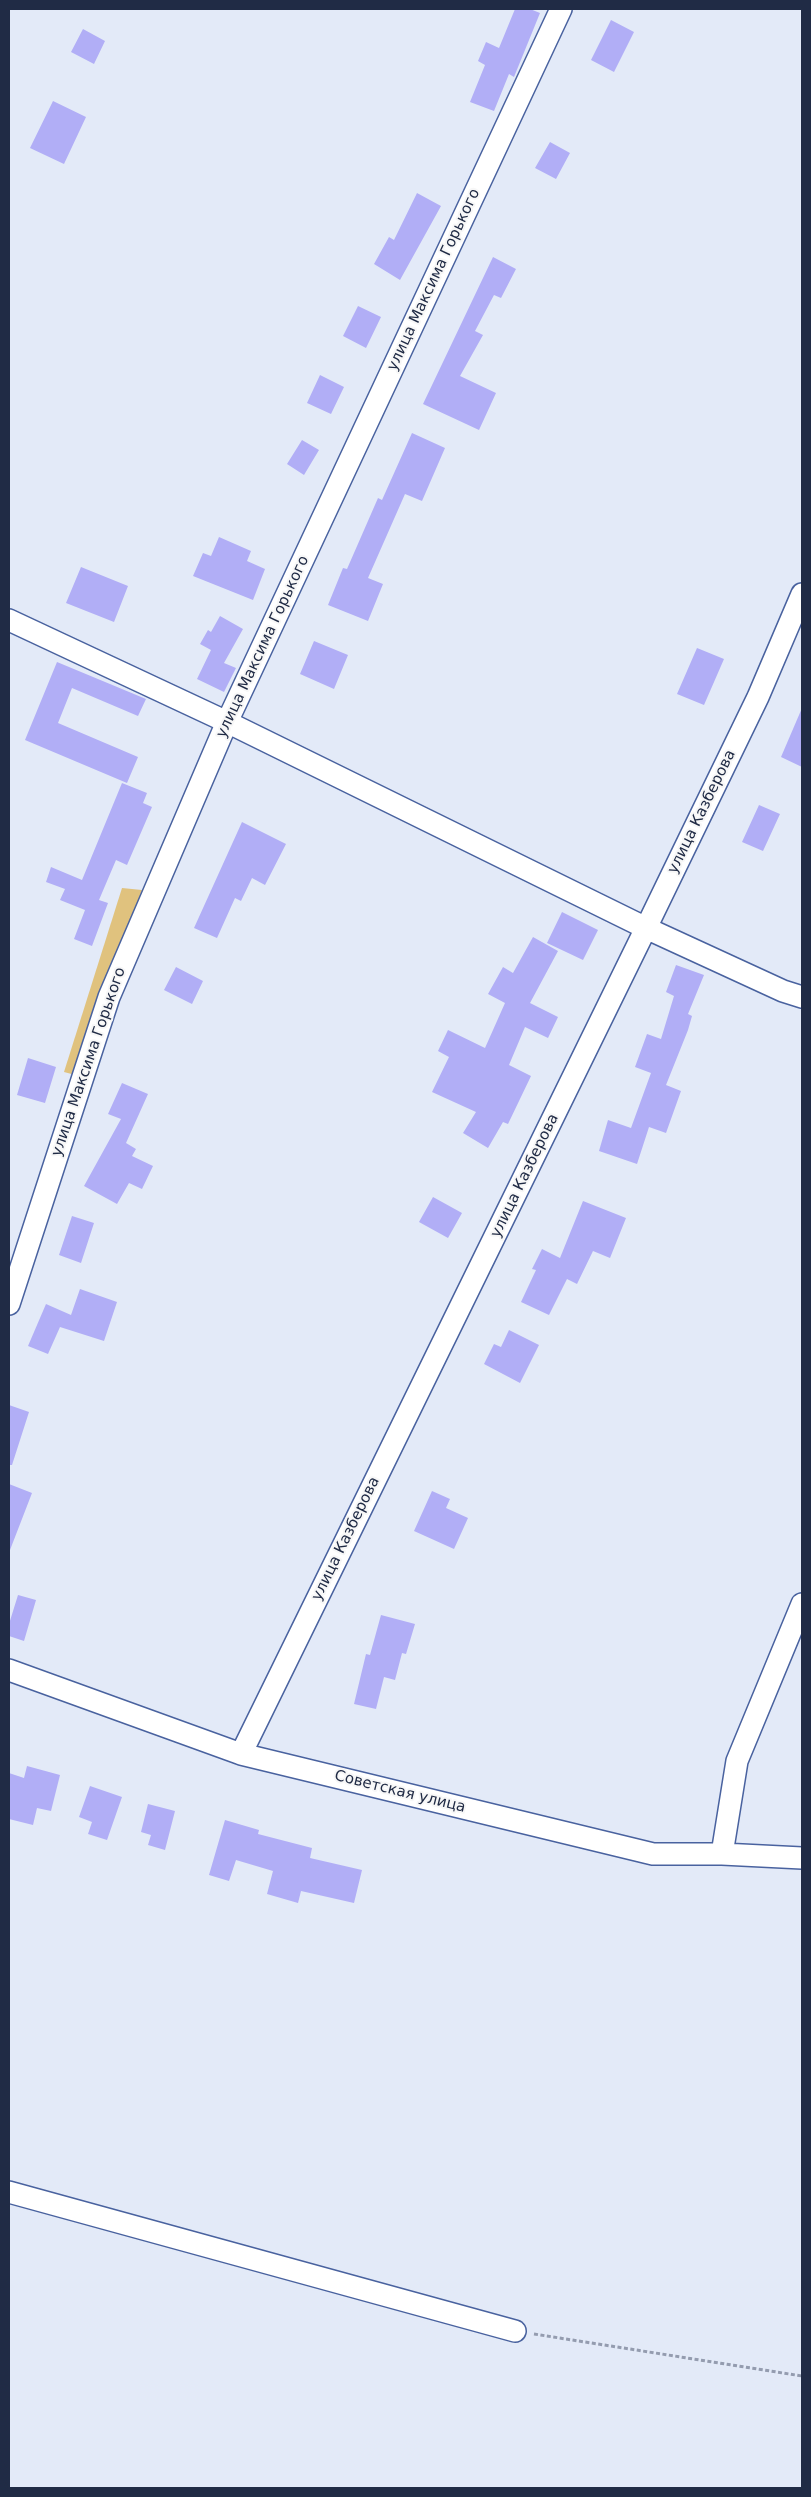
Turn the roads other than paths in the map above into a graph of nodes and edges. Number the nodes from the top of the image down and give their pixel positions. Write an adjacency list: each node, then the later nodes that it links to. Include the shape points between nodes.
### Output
1 (561, 9): 4 (street, улица Максима Горького)
2 (802, 594): 5 (street, улица Казберова, via 758,697)
3 (9, 620): 4 (street)
4 (227, 722): 5 (street); 7 (street, улица Максима Горького, via 109,997)
5 (646, 928): 6 (street); 10 (street, улица Казберова)
6 (802, 997)
7 (9, 1304)
8 (802, 1604): 11 (street, via 737,1761)
9 (9, 1670): 10 (street, Советская улица)
10 (241, 1754): 11 (street, Советская улица, via 653,1854)
11 (722, 1854): 12 (street, Советская улица)
12 (802, 1858)
13 (9, 2192): 14 (street)
14 (515, 2332)

